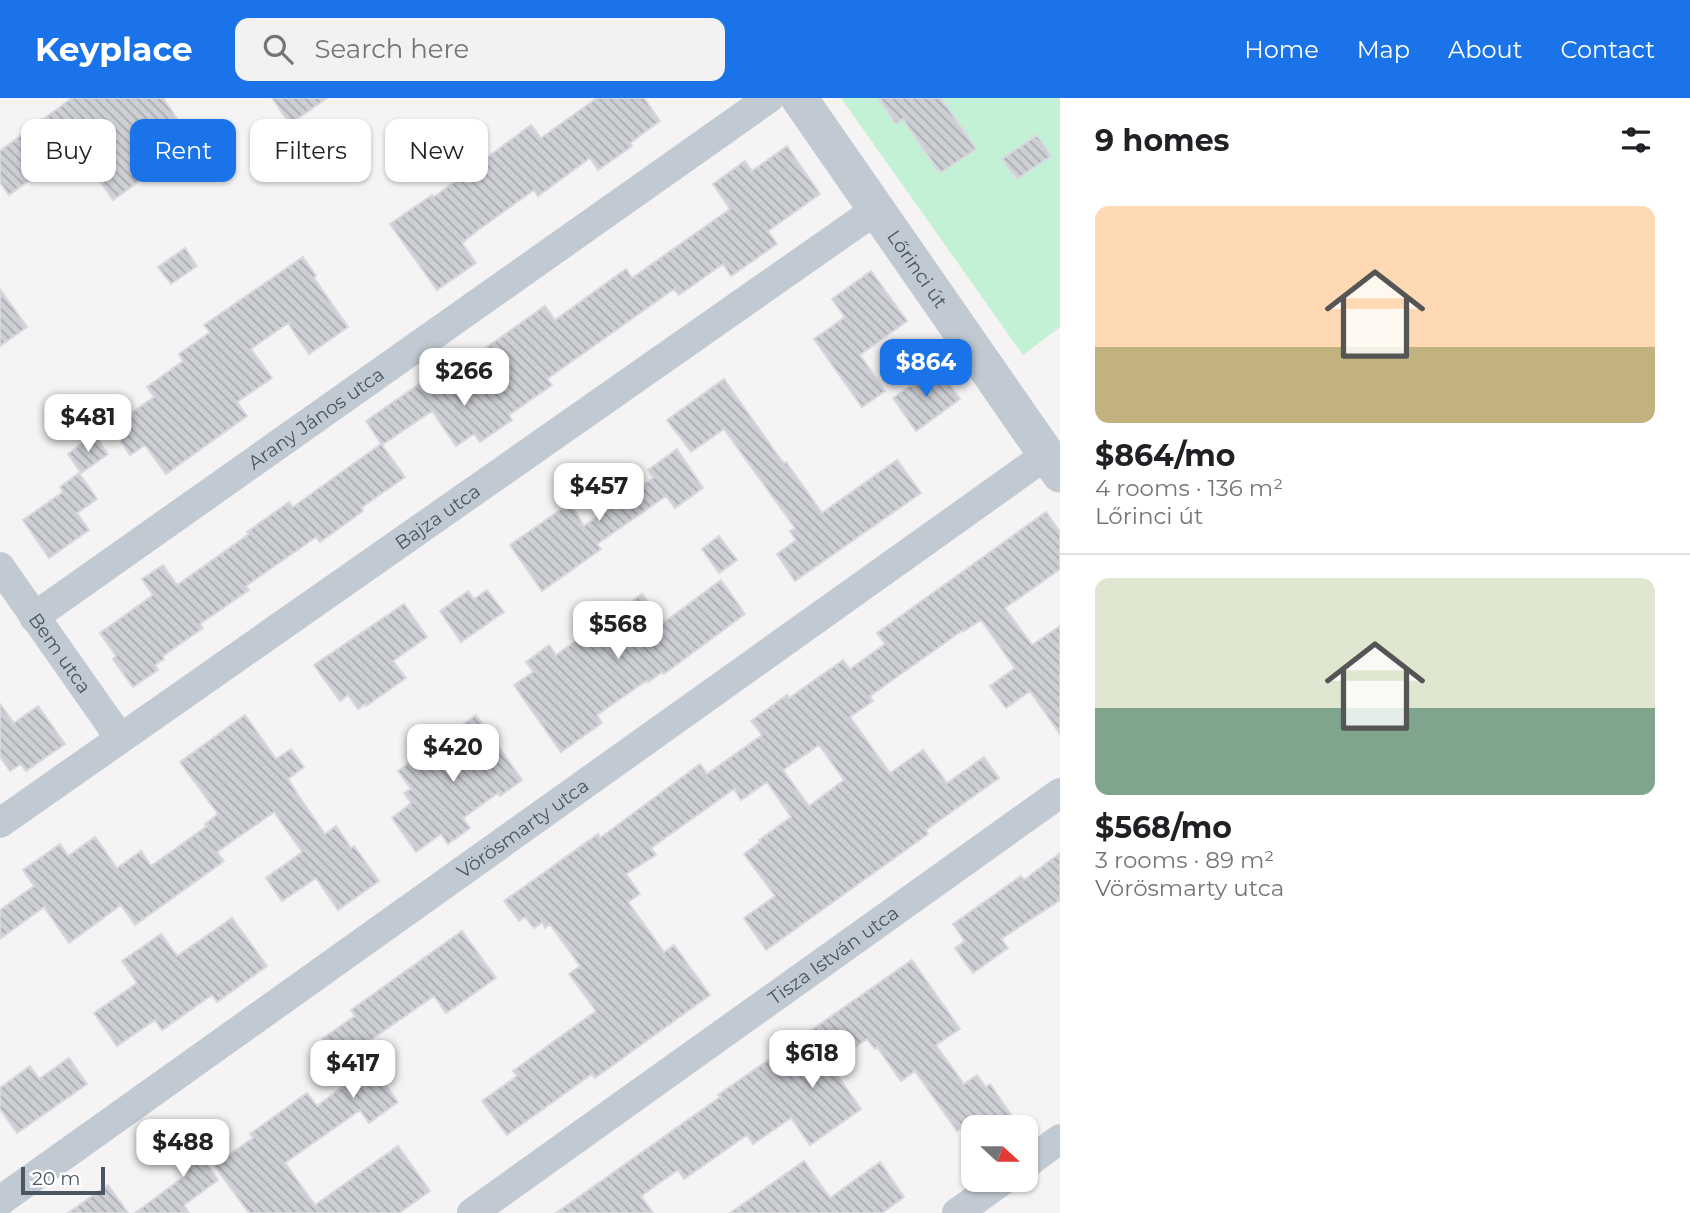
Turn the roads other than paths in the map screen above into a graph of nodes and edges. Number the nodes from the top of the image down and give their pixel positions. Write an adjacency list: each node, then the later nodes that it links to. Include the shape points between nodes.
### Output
1 (769, 98): 6 (street, Arany János utca)
2 (799, 98): 3 (street, Lőrinci út)
3 (876, 211): 4 (street, Lőrinci út); 7 (street, Bajza utca)
4 (1053, 464): 13 (street, Vörösmarty utca)
5 (0, 567): 6 (street, Bem utca)
6 (34, 617): 7 (street, Bem utca)
7 (120, 738): 9 (street, Bajza utca)
8 (1060, 793): 14 (street, Tisza István utca)
9 (0, 824)
10 (1060, 1139): 11 (street)
11 (1038, 1155)
12 (986, 1192): 15 (street)
13 (0, 1200)
14 (472, 1213)
15 (957, 1213)

